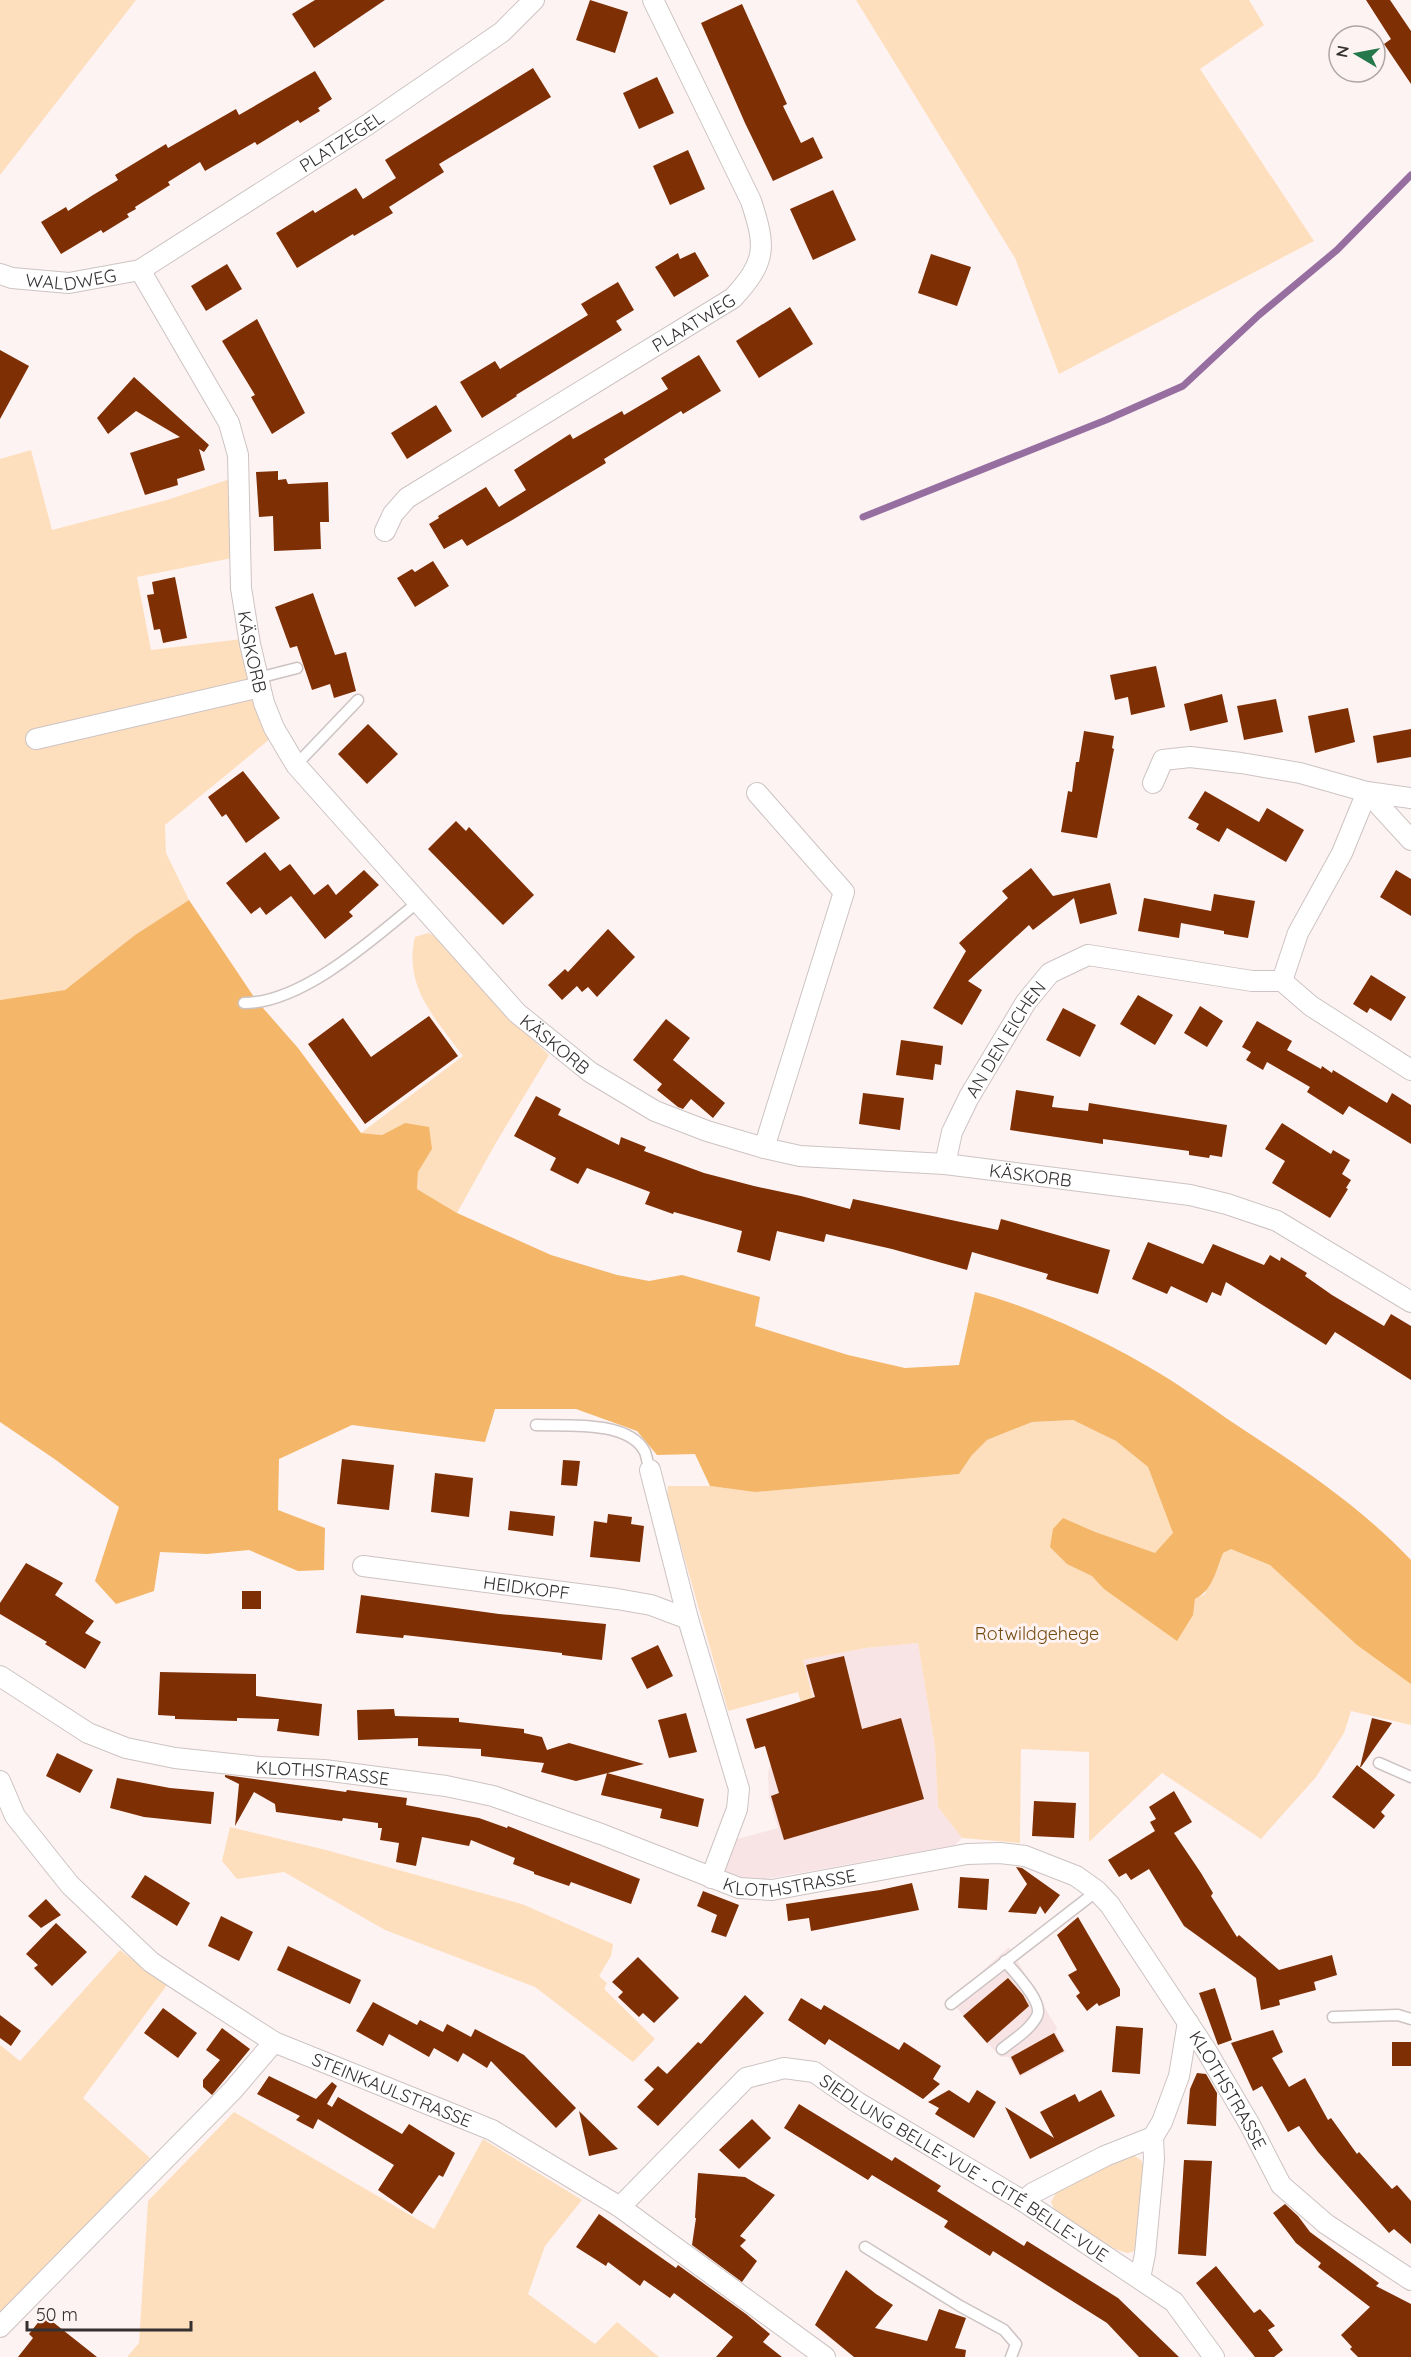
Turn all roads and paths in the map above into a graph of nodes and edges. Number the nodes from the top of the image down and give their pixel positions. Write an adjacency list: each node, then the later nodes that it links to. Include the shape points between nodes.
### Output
1 (534, 0): 3 (street, PLATZEGEL, via 502,32 367,125)
2 (653, 0): 5 (street, PLAATWEG, via 751,201 762,235 760,258 751,279 733,298 407,498)
3 (140, 270): 4 (street, WALDWEG, via 69,283); 7 (street, KÄSKORB, via 229,423 238,455 241,588)
4 (0, 274)
5 (385, 531)
6 (297, 668): 7 (lane)
7 (259, 682): 9 (street); 10 (street, KÄSKORB, via 274,728)
8 (358, 700): 10 (lane)
9 (36, 739)
10 (296, 765): 16 (street, KÄSKORB)
11 (1153, 783): 12 (street, via 1163,760 1190,757 1300,773)
12 (1367, 792): 14 (street); 15 (street); 17 (street, via 1342,853 1298,933)
13 (757, 793): 20 (street, via 844,892)
14 (1411, 798)
15 (1411, 840)
16 (418, 902): 18 (lane, via 370,942 294,991 275,999); 20 (street, KÄSKORB, via 517,1013 590,1072 655,1110)
17 (1282, 981): 19 (street, via 1311,1006); 21 (street, AN DEN EICHEN, via 1252,981 1088,955 1050,973 1026,1002 969,1097 952,1132)
18 (244, 1003)
19 (1411, 1070)
20 (764, 1148): 21 (street, KÄSKORB, via 800,1156)
21 (945, 1164): 22 (street, KÄSKORB, via 1227,1204 1277,1221)
22 (1411, 1302)
23 (536, 1425): 24 (lane, via 608,1428 632,1438 644,1451)
24 (650, 1470): 26 (street)
25 (363, 1566): 26 (street, HEIDKOPF, via 617,1599 651,1605)
26 (688, 1619): 31 (street, via 739,1789 737,1809)
27 (0, 1676): 31 (street, KLOTHSTRASSE, via 88,1733 126,1748 175,1758 324,1770 493,1796)
28 (1379, 1763): 29 (lane)
29 (1411, 1777)
30 (0, 1780): 38 (street, STEINKAULSTRASSE, via 15,1816 70,1886 151,1962)
31 (711, 1878): 32 (street, KLOTHSTRASSE, via 739,1888 772,1890 967,1854 1000,1853 1025,1856 1076,1876)
32 (1097, 1891): 33 (lane); 37 (street, KLOTHSTRASSE)
33 (1005, 1961): 34 (lane); 39 (lane, via 1038,2005 1038,2014 1031,2025)
34 (951, 2004)
35 (1333, 2017): 36 (lane, via 1398,2015)
36 (1411, 2019)
37 (1188, 2022): 40 (street, via 1179,2076); 45 (street, KLOTHSTRASSE, via 1281,2185 1326,2224)
38 (274, 2042): 42 (street, STEINKAULSTRASSE, via 492,2130); 46 (street, via 233,2090)
39 (1002, 2049)
40 (1153, 2137): 41 (street, via 1105,2156); 44 (street, via 1154,2159)
41 (1023, 2201): 42 (street, SIEDLUNG BELLE-VUE - CITÉ BELLE-VUE, via 856,2102 814,2072 784,2068 746,2078); 44 (street, SIEDLUNG BELLE-VUE - CITÉ BELLE-VUE)
42 (620, 2207): 47 (street, STEINKAULSTRASSE)
43 (865, 2247): 48 (lane, via 1004,2330 1016,2344)
44 (1140, 2278): 49 (street, SIEDLUNG BELLE-VUE - CITÉ BELLE-VUE, via 1174,2302)
45 (1411, 2280)
46 (0, 2327)
47 (825, 2357)
48 (1011, 2357)
49 (1214, 2357)

